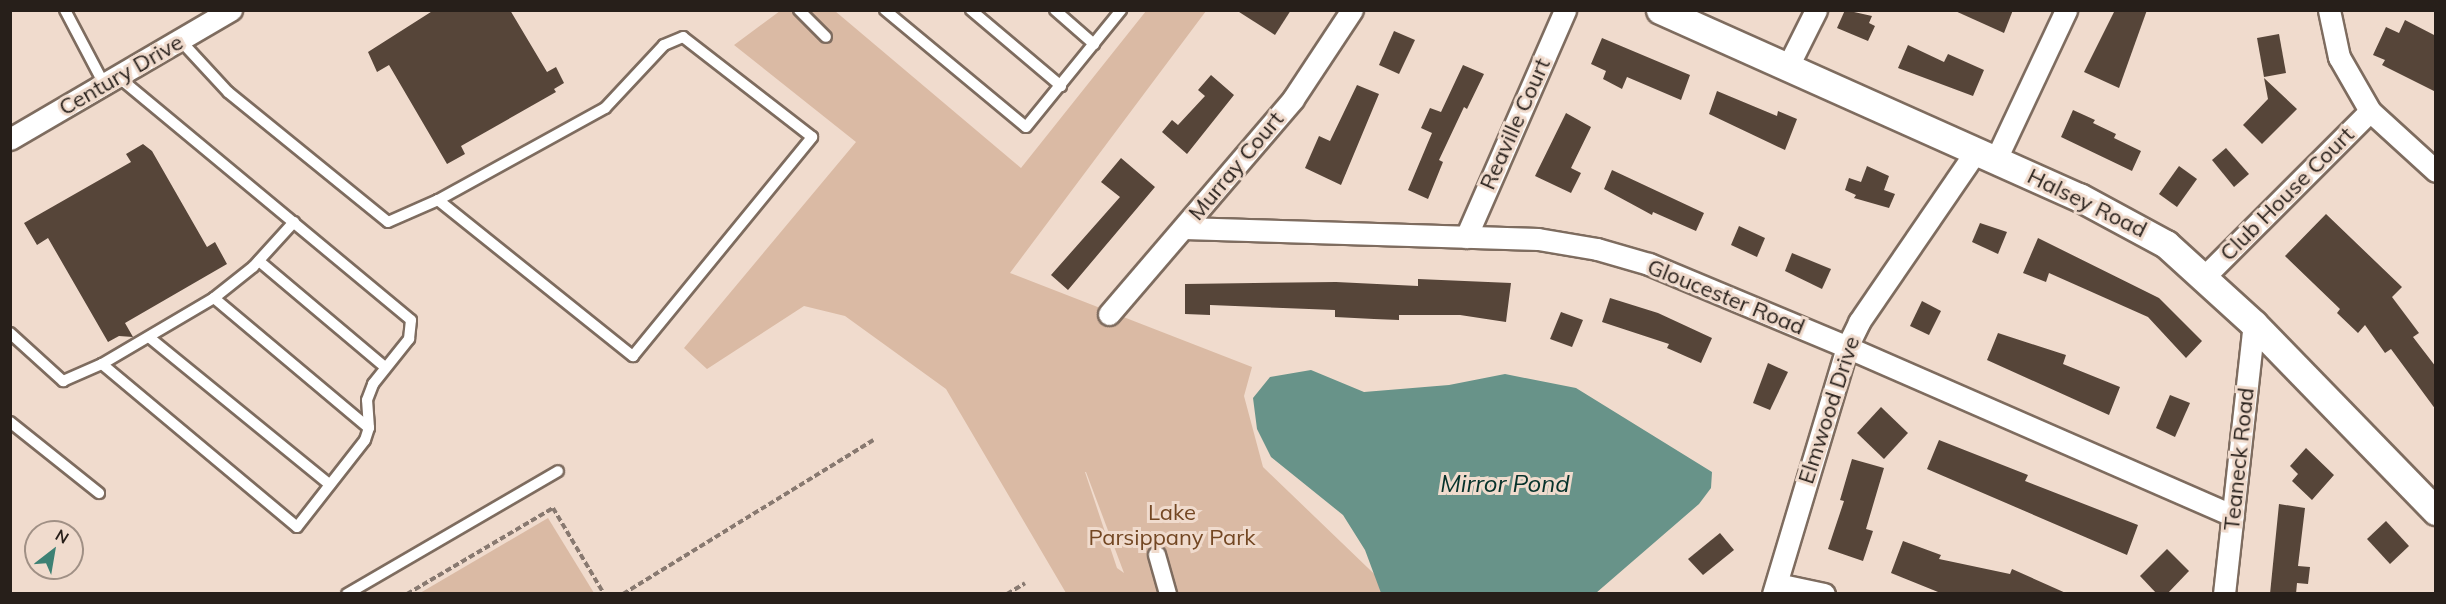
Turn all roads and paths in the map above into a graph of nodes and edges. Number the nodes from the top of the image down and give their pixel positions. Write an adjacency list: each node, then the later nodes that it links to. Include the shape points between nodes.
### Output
1 (65, 10): 18 (lane)
2 (231, 10): 15 (street, Century Drive)
3 (800, 10): 14 (lane)
4 (885, 10): 19 (lane, via 1026,127)
5 (971, 10): 19 (lane)
6 (1055, 10): 16 (lane)
7 (1121, 10): 16 (lane)
8 (1352, 10): 26 (street, Murray Court, via 1293,99)
9 (1565, 10): 27 (street, Reaville Court)
10 (1659, 10): 17 (street, Halsey Road)
11 (1816, 10): 17 (street)
12 (2066, 10): 22 (street, Elmwood Drive)
13 (2329, 10): 20 (street, via 2339,57)
14 (826, 37)
15 (180, 40): 18 (street, Century Drive); 24 (lane, via 228,92 388,222)
16 (1094, 44): 19 (lane)
17 (1787, 68): 22 (street, Halsey Road)
18 (111, 80): 21 (street, Century Drive); 25 (lane)
19 (1061, 86)
20 (2370, 111): 23 (street); 29 (street, Club House Court)
21 (10, 139)
22 (1986, 155): 29 (street, Halsey Road, via 2144,230); 35 (street, Elmwood Drive, via 1859,322)
23 (2436, 171)
24 (438, 200): 24 (lane, via 633,356 812,137 683,37 664,45 605,108)
25 (294, 222): 28 (lane); 37 (lane, via 411,320 409,339)
26 (1184, 228): 27 (street, Gloucester Road); 31 (street, Murray Court)
27 (1466, 237): 35 (street, Gloucester Road, via 1538,239 1608,252 1649,264)
28 (259, 261): 30 (lane); 37 (lane)
29 (2205, 276): 32 (street, Halsey Road)
30 (214, 298): 34 (lane); 39 (lane)
31 (1109, 314)
32 (2254, 324): 44 (street, Halsey Road); 45 (street, Teaneck Road)
33 (10, 333): 36 (lane, via 63,381)
34 (150, 338): 36 (lane); 42 (lane)
35 (1847, 347): 45 (street, Gloucester Road); 48 (street, Elmwood Drive)
36 (102, 364): 42 (lane, via 297,527)
37 (385, 367): 39 (lane, via 367,400)
38 (10, 422): 43 (lane)
39 (369, 428): 42 (lane, via 365,440)
40 (873, 440): 52 (path)
41 (558, 471): 49 (lane)
42 (330, 485)
43 (99, 493)
44 (2436, 511)
45 (2233, 516): 56 (street, Teaneck Road)
46 (1157, 555): 54 (street)
47 (1025, 583): 53 (path)
48 (1775, 589): 55 (street)
49 (347, 594)
50 (406, 594): 51 (path, via 553,508)
51 (604, 594)
52 (623, 594)
53 (1007, 594)
54 (1168, 594)
55 (1824, 594)
56 (2224, 594)

